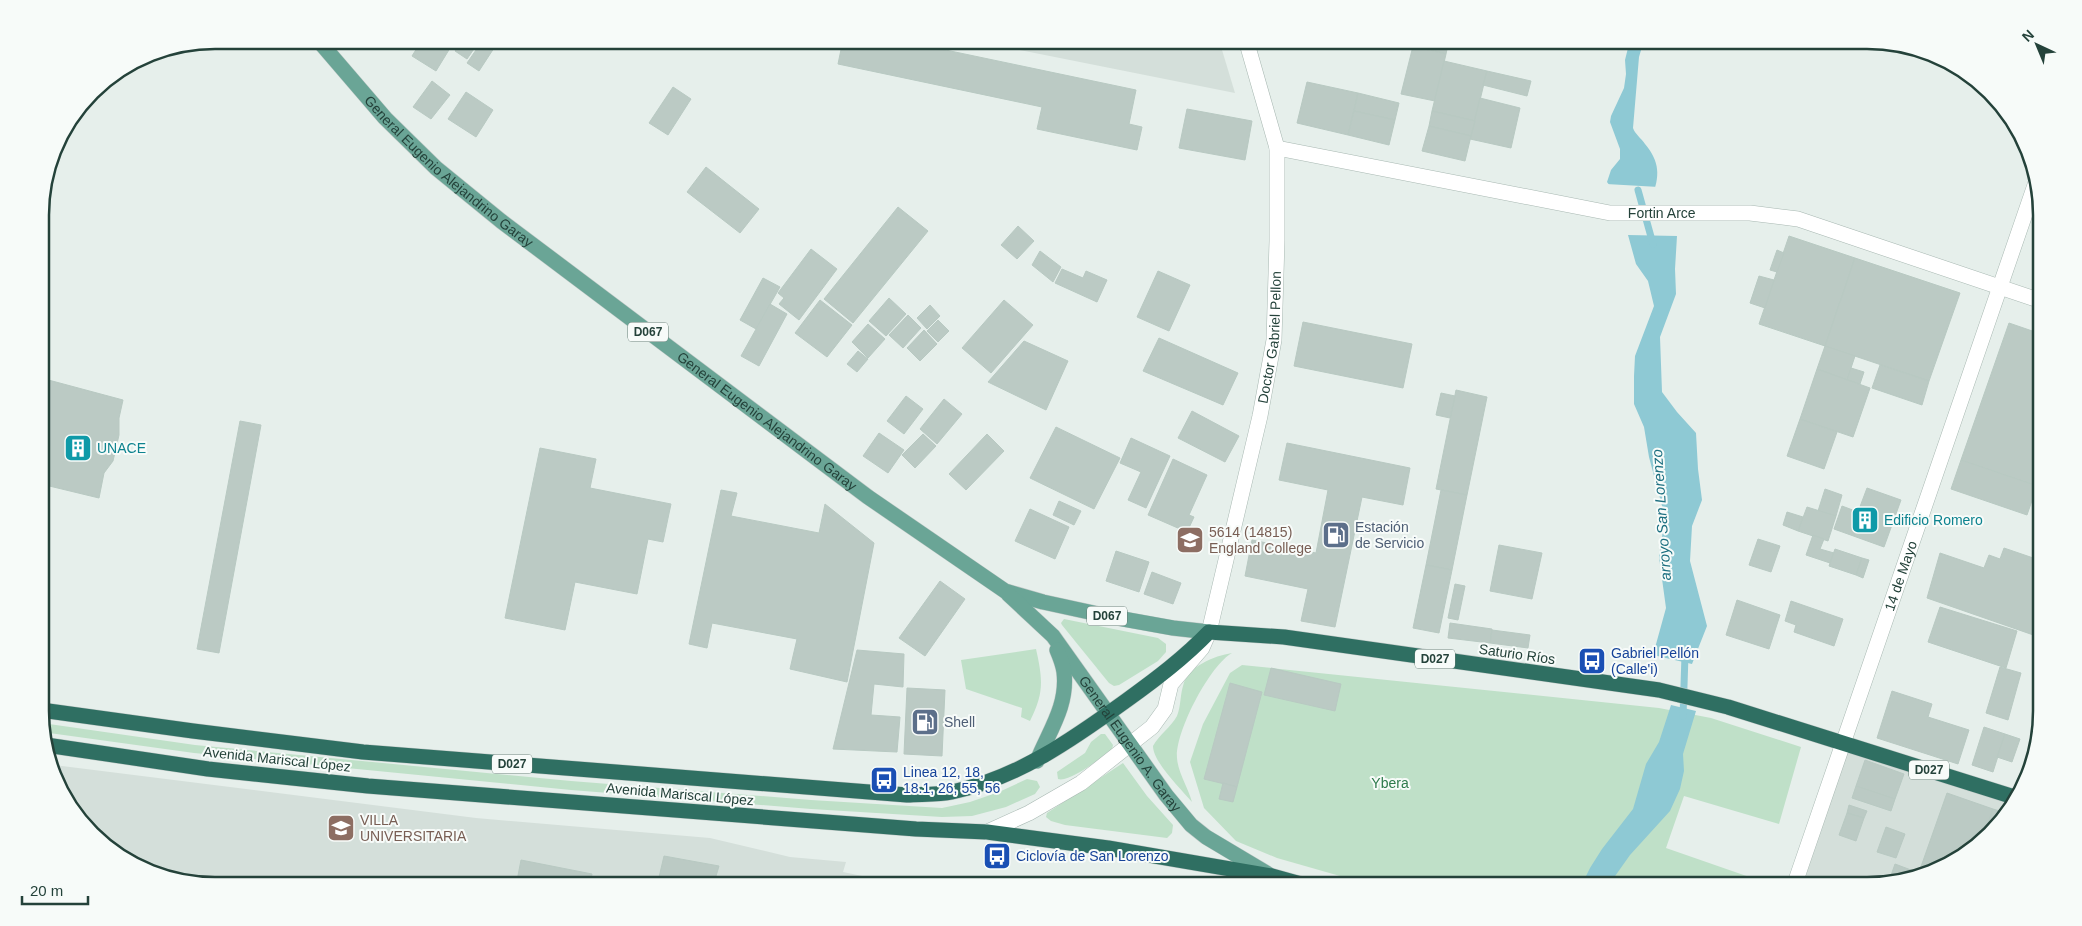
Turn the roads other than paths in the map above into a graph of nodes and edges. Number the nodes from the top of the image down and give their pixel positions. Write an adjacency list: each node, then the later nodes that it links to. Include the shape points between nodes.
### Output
1 (326, 49): 7 (main road, General Eugenio Alejandrino Garay / D067, via 385,118 436,168 501,221 868,497)
2 (1249, 49): 3 (street, Doctor Gabriel Pellon)
3 (1277, 148): 5 (street, Fortin Arce, via 1610,213 1750,213 1798,219); 8 (street, Doctor Gabriel Pellon, via 1274,340 1264,397)
4 (2032, 194): 5 (street, 14 de Mayo)
5 (2000, 287): 6 (street, Fortin Arce); 12 (street, 14 de Mayo)
6 (2033, 298)
7 (1006, 591): 8 (main road, General Eugenio Alejandrino Garay / D067, via 1112,617); 9 (main road, General Eugenio A. Garay / D067)
8 (1209, 632): 11 (highway, D027, via 1173,666); 12 (highway, Saturio Ríos / D027, via 1284,637 1659,690 1694,697); 13 (street, Doctor Gabriel Pellon, via 1202,648 1171,684 1161,715 1152,727)
9 (1053, 636): 11 (main road, General Eugenio A. Garay / D067); 15 (main road, via 1064,672 1063,701)
10 (49, 711): 15 (highway, Avenida Mariscal López / D027, via 363,752 907,795 951,792)
11 (1108, 713): 13 (main road, General Eugenio A. Garay / D067); 15 (highway, Avenida Mariscal López / D027)
12 (1844, 742): 16 (highway, Saturio Ríos / D027); 20 (street, 14 de Mayo)
13 (1130, 744): 17 (street, Doctor Gabriel Pellon, via 1081,783 1029,813); 18 (main road, General Eugenio A. Garay / D067, via 1191,825 1206,838)
14 (52, 746): 17 (highway, Avenida Mariscal López, via 208,769 368,786 896,828)
15 (1037, 761)
16 (2010, 796)
17 (987, 832): 18 (highway, Avenida Mariscal López, via 1108,848)
18 (1272, 876): 19 (highway, Avenida Mariscal López)
19 (1276, 877)
20 (1797, 877)

